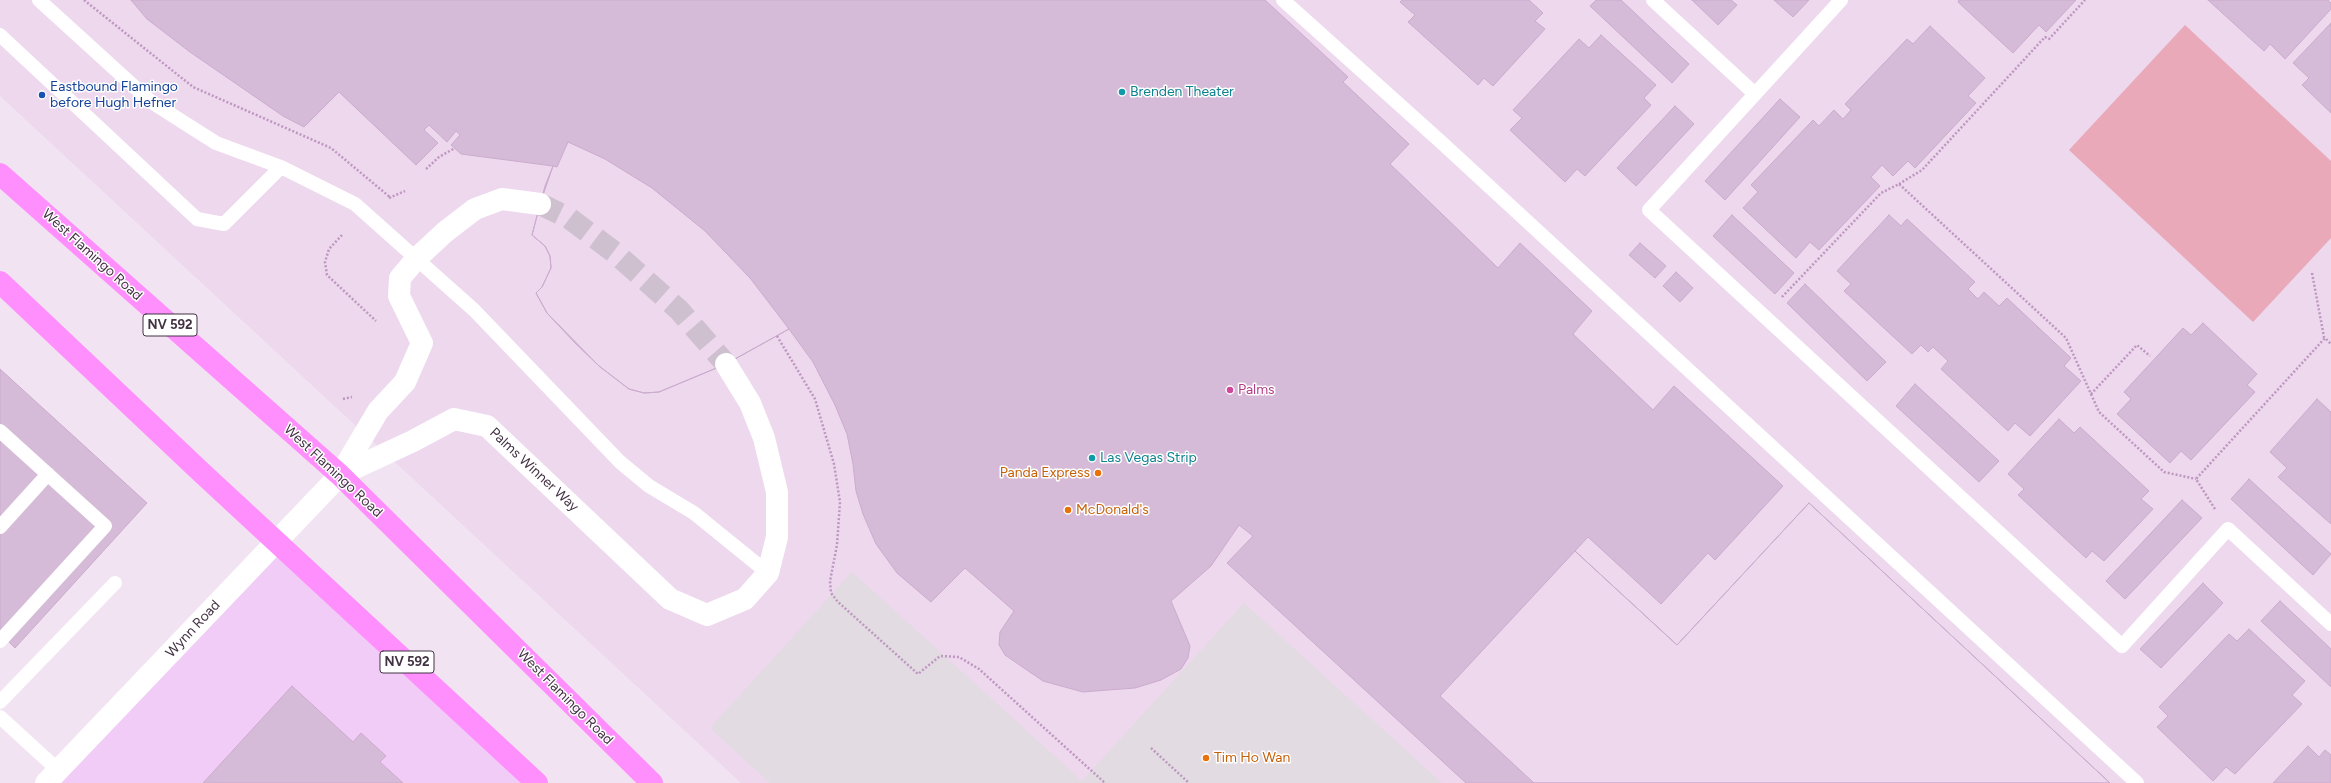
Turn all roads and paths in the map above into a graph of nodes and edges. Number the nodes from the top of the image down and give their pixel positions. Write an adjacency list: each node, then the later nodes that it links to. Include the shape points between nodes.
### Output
1 (39, 0): 10 (lane, via 150,101 216,143)
2 (84, 0): 16 (path, via 193,87 331,148)
3 (1283, 0): 51 (lane)
4 (1653, 0): 8 (lane)
5 (1841, 0): 8 (lane)
6 (2085, 0): 13 (path, via 2049,39 2046,37 1922,170)
7 (0, 35): 10 (lane, via 197,219 224,224)
8 (1755, 94): 22 (lane, via 1650,210)
9 (455, 148): 11 (path, via 439,157)
10 (281, 167): 19 (lane, via 355,204)
11 (426, 169)
12 (0, 174): 34 (main road, West Flamingo Road / NV 592)
13 (1898, 184): 22 (path, via 1881,193); 30 (path, via 2066,338)
14 (405, 191): 16 (path)
15 (384, 198): 16 (path)
16 (391, 198)
17 (540, 204): 19 (street, via 502,199 475,209)
18 (342, 235): 23 (path, via 329,249 325,262 326,275)
19 (417, 258): 34 (street, via 400,278 399,296 422,343 404,382 378,411); 39 (lane, via 474,310 620,462 648,486 694,513)
20 (2312, 273): 25 (path)
21 (0, 282): 38 (main road, NV 592)
22 (1764, 316): 37 (lane, via 2122,646)
23 (380, 325)
24 (777, 336): 49 (path, via 815,399 834,464 840,502 830,593 918,674 940,656 959,657 979,669)
25 (2325, 338): 26 (path); 35 (path)
26 (2331, 344)
27 (2150, 356): 30 (path, via 2137,345)
28 (726, 364): 39 (street, Palms Winner Way, via 750,403 764,438 777,492 778,537)
29 (356, 394): 31 (path)
30 (2091, 394): 35 (path, via 2099,412 2164,472)
31 (343, 399)
32 (0, 431): 33 (lane)
33 (48, 474): 36 (lane); 42 (lane, via 105,526)
34 (340, 476): 38 (street, Wynn Road); 39 (street, Palms Winner Way, via 454,419 487,426 670,599 707,615 745,599); 48 (main road, West Flamingo Road / NV 592)
35 (2196, 478): 37 (path)
36 (0, 527)
37 (2228, 529): 41 (lane)
38 (276, 541): 46 (street, Wynn Road); 47 (main road, NV 592)
39 (768, 573)
40 (114, 583): 43 (lane)
41 (2331, 624)
42 (0, 641)
43 (0, 702)
44 (0, 717): 46 (lane)
45 (1151, 748): 50 (path)
46 (52, 777)
47 (538, 783)
48 (652, 783)
49 (1105, 783)
50 (1189, 783)
51 (2137, 783)

